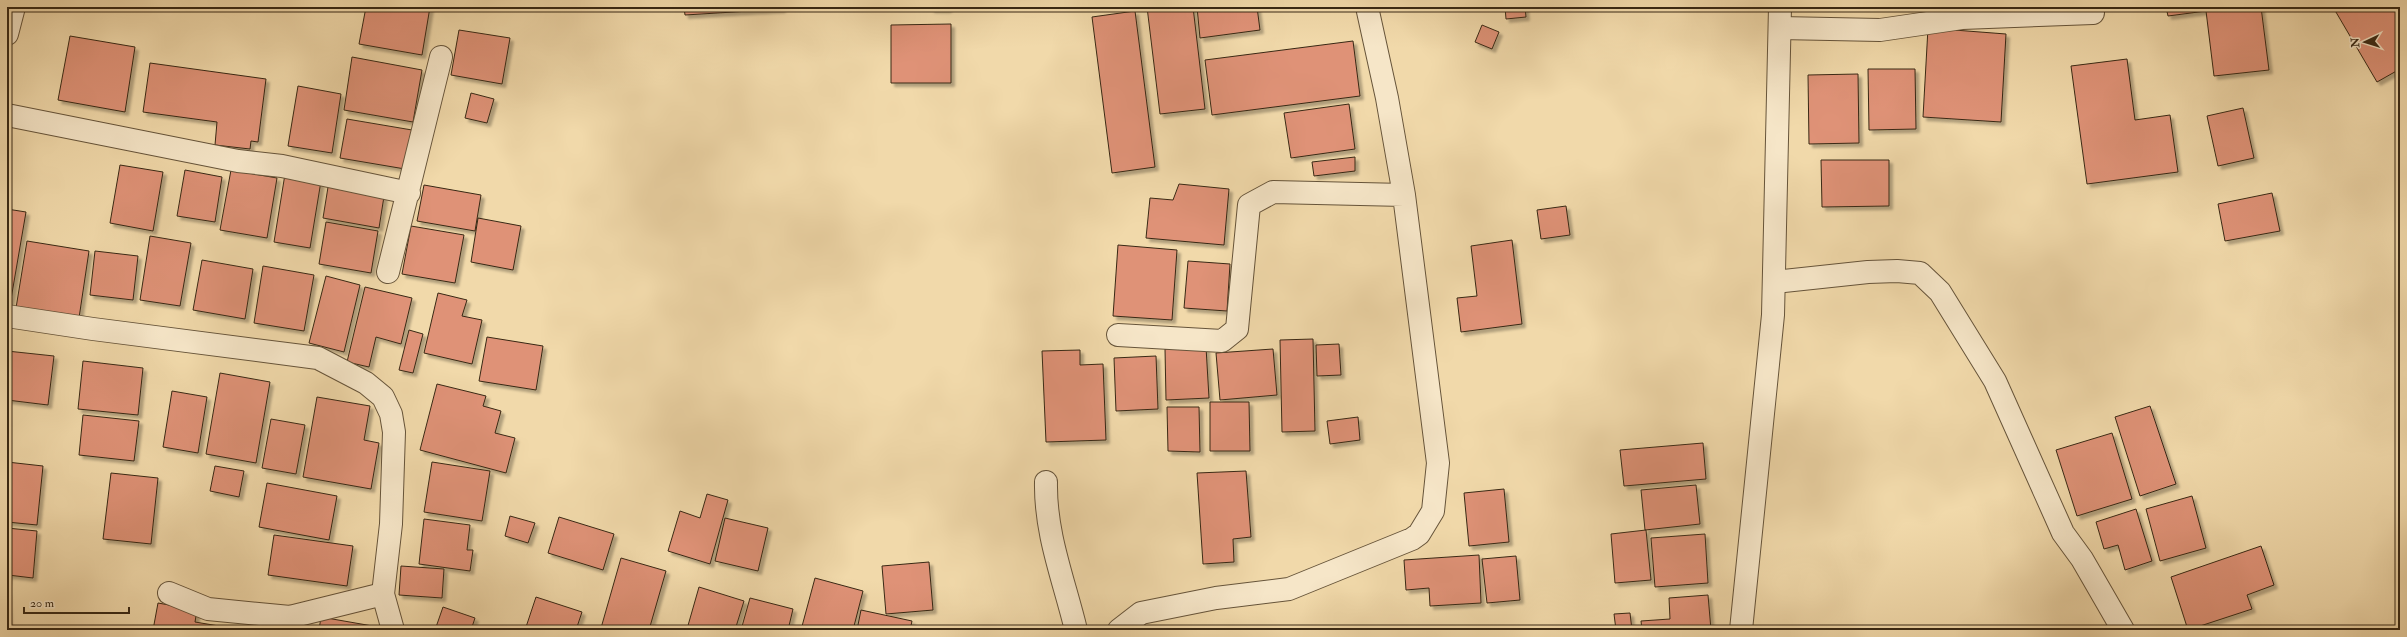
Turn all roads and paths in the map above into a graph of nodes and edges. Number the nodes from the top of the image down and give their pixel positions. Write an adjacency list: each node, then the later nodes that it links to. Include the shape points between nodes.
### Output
1 (14, 7): 5 (street)
2 (1367, 7): 9 (street, via 1387,98)
3 (2093, 13): 4 (street, via 1962,18 1880,30)
4 (1780, 17): 11 (street)
5 (7, 34)
6 (441, 57): 8 (street)
7 (7, 115): 8 (street, via 238,161 282,166)
8 (409, 193): 10 (street)
9 (1404, 195): 13 (street, via 1273,192 1249,205 1237,329 1222,341); 19 (street, via 1438,463 1433,511 1419,534 1289,589 1216,598 1141,613)
10 (388, 272)
11 (1774, 282): 20 (street, via 1773,315); 21 (street, via 1897,271 1920,273 1940,292 1995,381 2063,533 2082,559)
12 (7, 316): 16 (street, via 318,358 366,382 383,397 391,414 394,432 391,524)
13 (1118, 335)
14 (1046, 482): 18 (street, via 1045,504 1055,560)
15 (169, 593): 16 (street, via 208,609 290,618)
16 (383, 594): 17 (street)
17 (393, 630)
18 (1076, 630)
19 (1119, 630)
20 (1741, 630)
21 (2123, 630)

